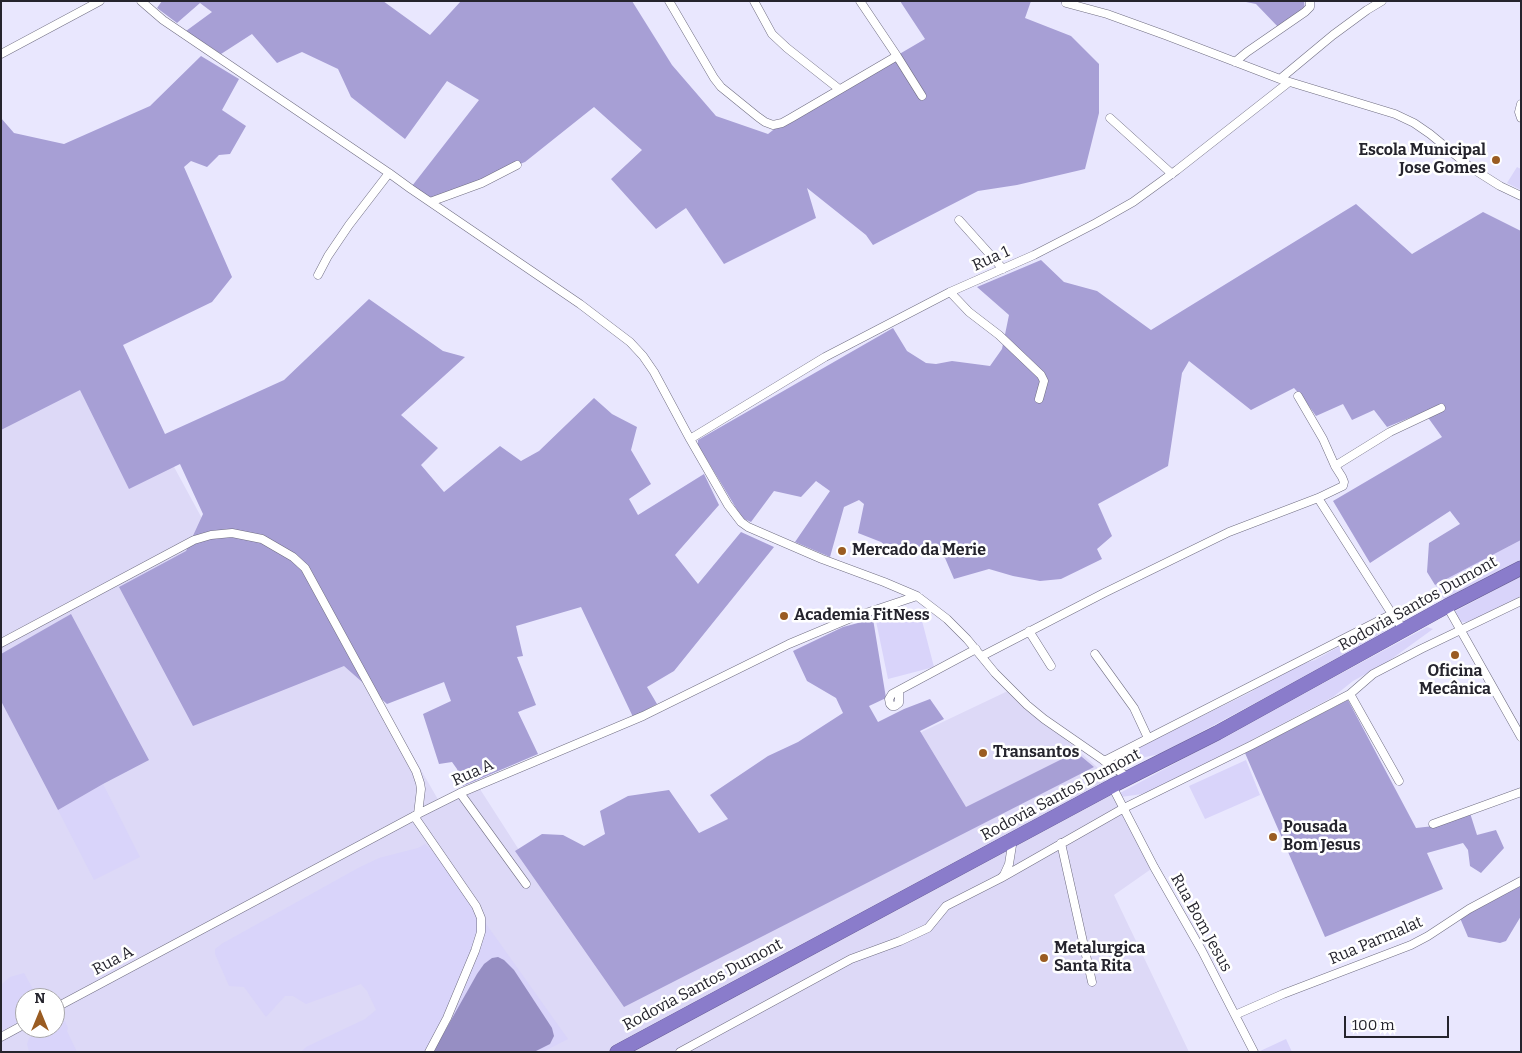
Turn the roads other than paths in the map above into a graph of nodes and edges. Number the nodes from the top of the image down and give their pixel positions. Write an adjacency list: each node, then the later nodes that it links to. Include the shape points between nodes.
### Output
1 (100, 1): 9 (street)
2 (141, 1): 20 (street, via 162,20)
3 (669, 1): 14 (street, via 714,78 765,122 773,125 782,123)
4 (754, 1): 14 (street, via 772,34)
5 (860, 1): 10 (street)
6 (1310, 1): 11 (street, via 1305,12)
7 (1382, 1): 12 (street, via 1333,35)
8 (1066, 3): 11 (street, via 1107,14)
9 (1, 54)
10 (897, 56): 14 (street); 15 (street)
11 (1234, 62): 12 (street)
12 (1280, 79): 13 (street)
13 (1288, 82): 21 (street, Rua 1); 22 (street, via 1395,114 1414,123 1470,167)
14 (839, 89)
15 (922, 96)
16 (1521, 104): 18 (street)
17 (1110, 118): 21 (street)
18 (1521, 118)
19 (517, 165): 23 (street, via 482,183)
20 (389, 173): 23 (street); 26 (street, via 349,224)
21 (1172, 174): 25 (street, Rua 1, via 1096,223)
22 (1521, 196)
23 (430, 202): 31 (street, via 630,342 654,372)
24 (959, 220): 25 (street)
25 (1003, 269): 27 (street, Rua 1)
26 (318, 275)
27 (950, 292): 29 (street, via 1041,375 1044,381); 31 (street, Rua 1, via 825,357)
28 (1298, 396): 32 (street)
29 (1039, 399)
30 (1441, 408): 32 (street, via 1390,432)
31 (690, 439): 35 (street, via 732,511 748,528)
32 (1335, 466): 33 (street, via 1343,486)
33 (1318, 498): 38 (street); 41 (street, via 1229,532)
34 (1521, 568): 37 (highway, Rodovia Santos Dumont)
35 (917, 596): 43 (street, via 947,619); 56 (street, Rua A, via 851,618 789,644 642,716)
36 (1521, 601): 40 (street)
37 (1447, 606): 39 (highway, Rodovia Santos Dumont); 40 (street)
38 (1392, 614): 39 (street); 50 (street)
39 (1404, 630): 52 (highway, Rodovia Santos Dumont)
40 (1459, 630): 48 (street, via 1373,674); 49 (street)
41 (1029, 632): 45 (street); 46 (street)
42 (1, 643): 58 (street, via 194,540 232,533 262,539 305,568 416,771 421,789)
43 (976, 649): 45 (street); 47 (street)
44 (1094, 654): 50 (street, via 1134,708)
45 (982, 656): 51 (street, via 1027,705)
46 (1051, 666)
47 (899, 691)
48 (1350, 694): 53 (street); 57 (street)
49 (1521, 736)
50 (1148, 738): 51 (street)
51 (1104, 761): 52 (street)
52 (1129, 778): 54 (highway, Rodovia Santos Dumont)
53 (1399, 782)
54 (1112, 786): 57 (street, Rua Bom Jesus); 60 (highway, Rodovia Santos Dumont)
55 (1521, 792): 59 (street)
56 (460, 793): 58 (street, Rua A); 64 (street)
57 (1124, 808): 61 (street); 67 (street, Rua Bom Jesus)
58 (416, 815): 66 (street, Rua A); 70 (street, via 476,906 482,924 475,951)
59 (1433, 824)
60 (1013, 839): 62 (street, via 1009,864); 71 (highway, Rodovia Santos Dumont)
61 (1061, 843): 62 (street); 65 (street)
62 (1001, 878): 72 (street, via 946,906 921,932 851,959)
63 (1521, 881): 67 (street, Rua Parmalat, via 1411,945)
64 (526, 884)
65 (1092, 982)
66 (65, 1003)
67 (1235, 1015): 73 (street, Rua Bom Jesus)
68 (15, 1029): 69 (street)
69 (1, 1037)
70 (429, 1052)
71 (617, 1052)
72 (680, 1052)
73 (1254, 1052)

